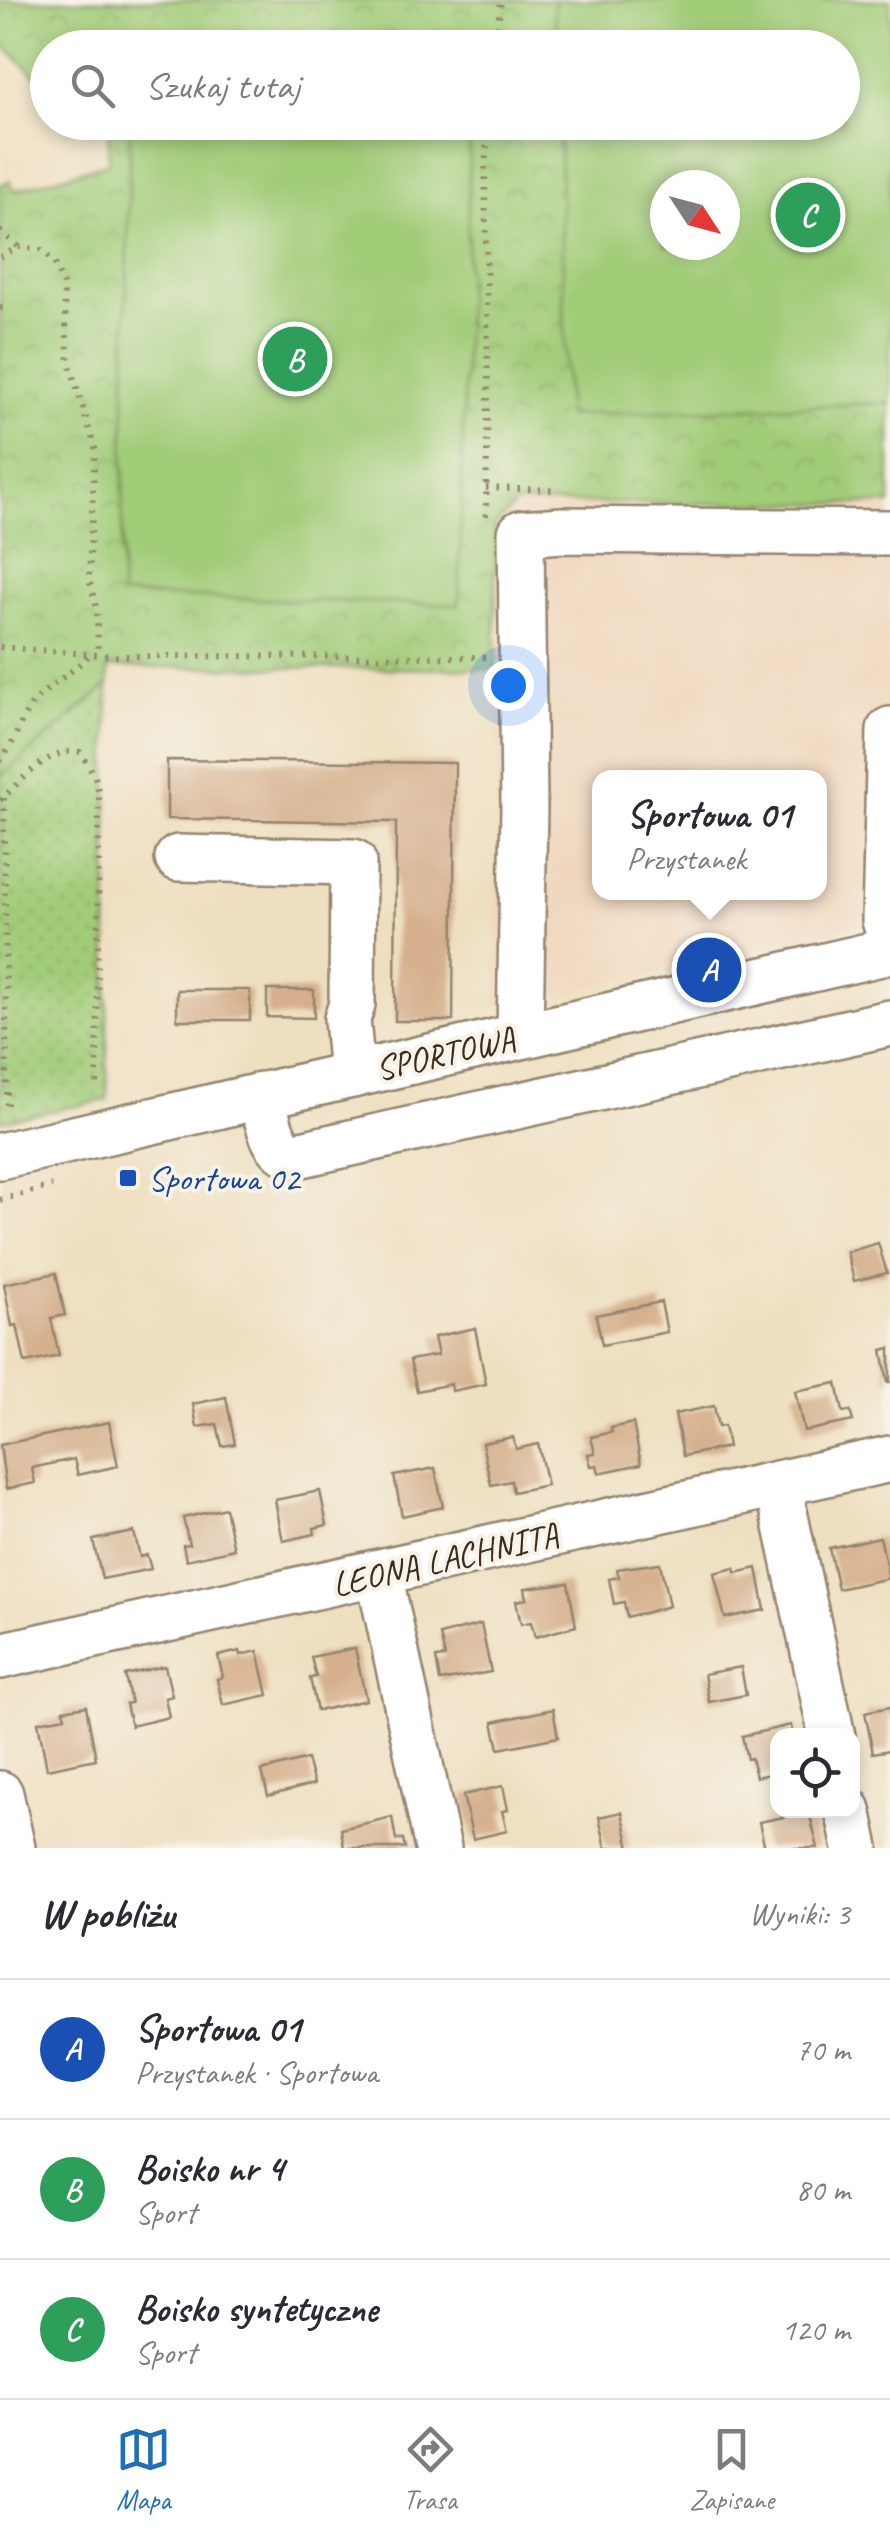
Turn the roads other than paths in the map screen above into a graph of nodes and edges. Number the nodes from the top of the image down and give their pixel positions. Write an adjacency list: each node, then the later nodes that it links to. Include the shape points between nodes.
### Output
1 (890, 533): 7 (street, via 521,533)
2 (890, 730): 4 (street)
3 (178, 858): 8 (street, via 353,862)
4 (890, 936)
5 (890, 951): 7 (street, SPORTOWA)
6 (890, 1023): 9 (street, via 297,1155 278,1147)
7 (520, 1036): 8 (street, SPORTOWA)
8 (352, 1075): 9 (street, SPORTOWA)
9 (262, 1096): 10 (street, SPORTOWA)
10 (0, 1156)
11 (890, 1459): 12 (street, LEONA LACHNITA)
12 (778, 1484): 13 (street, LEONA LACHNITA); 15 (street)
13 (379, 1574): 14 (street, LEONA LACHNITA); 19 (street)
14 (0, 1656)
15 (830, 1728)
16 (0, 1794): 18 (street)
17 (850, 1818): 20 (street)
18 (12, 1848)
19 (438, 1848)
20 (856, 1848)

